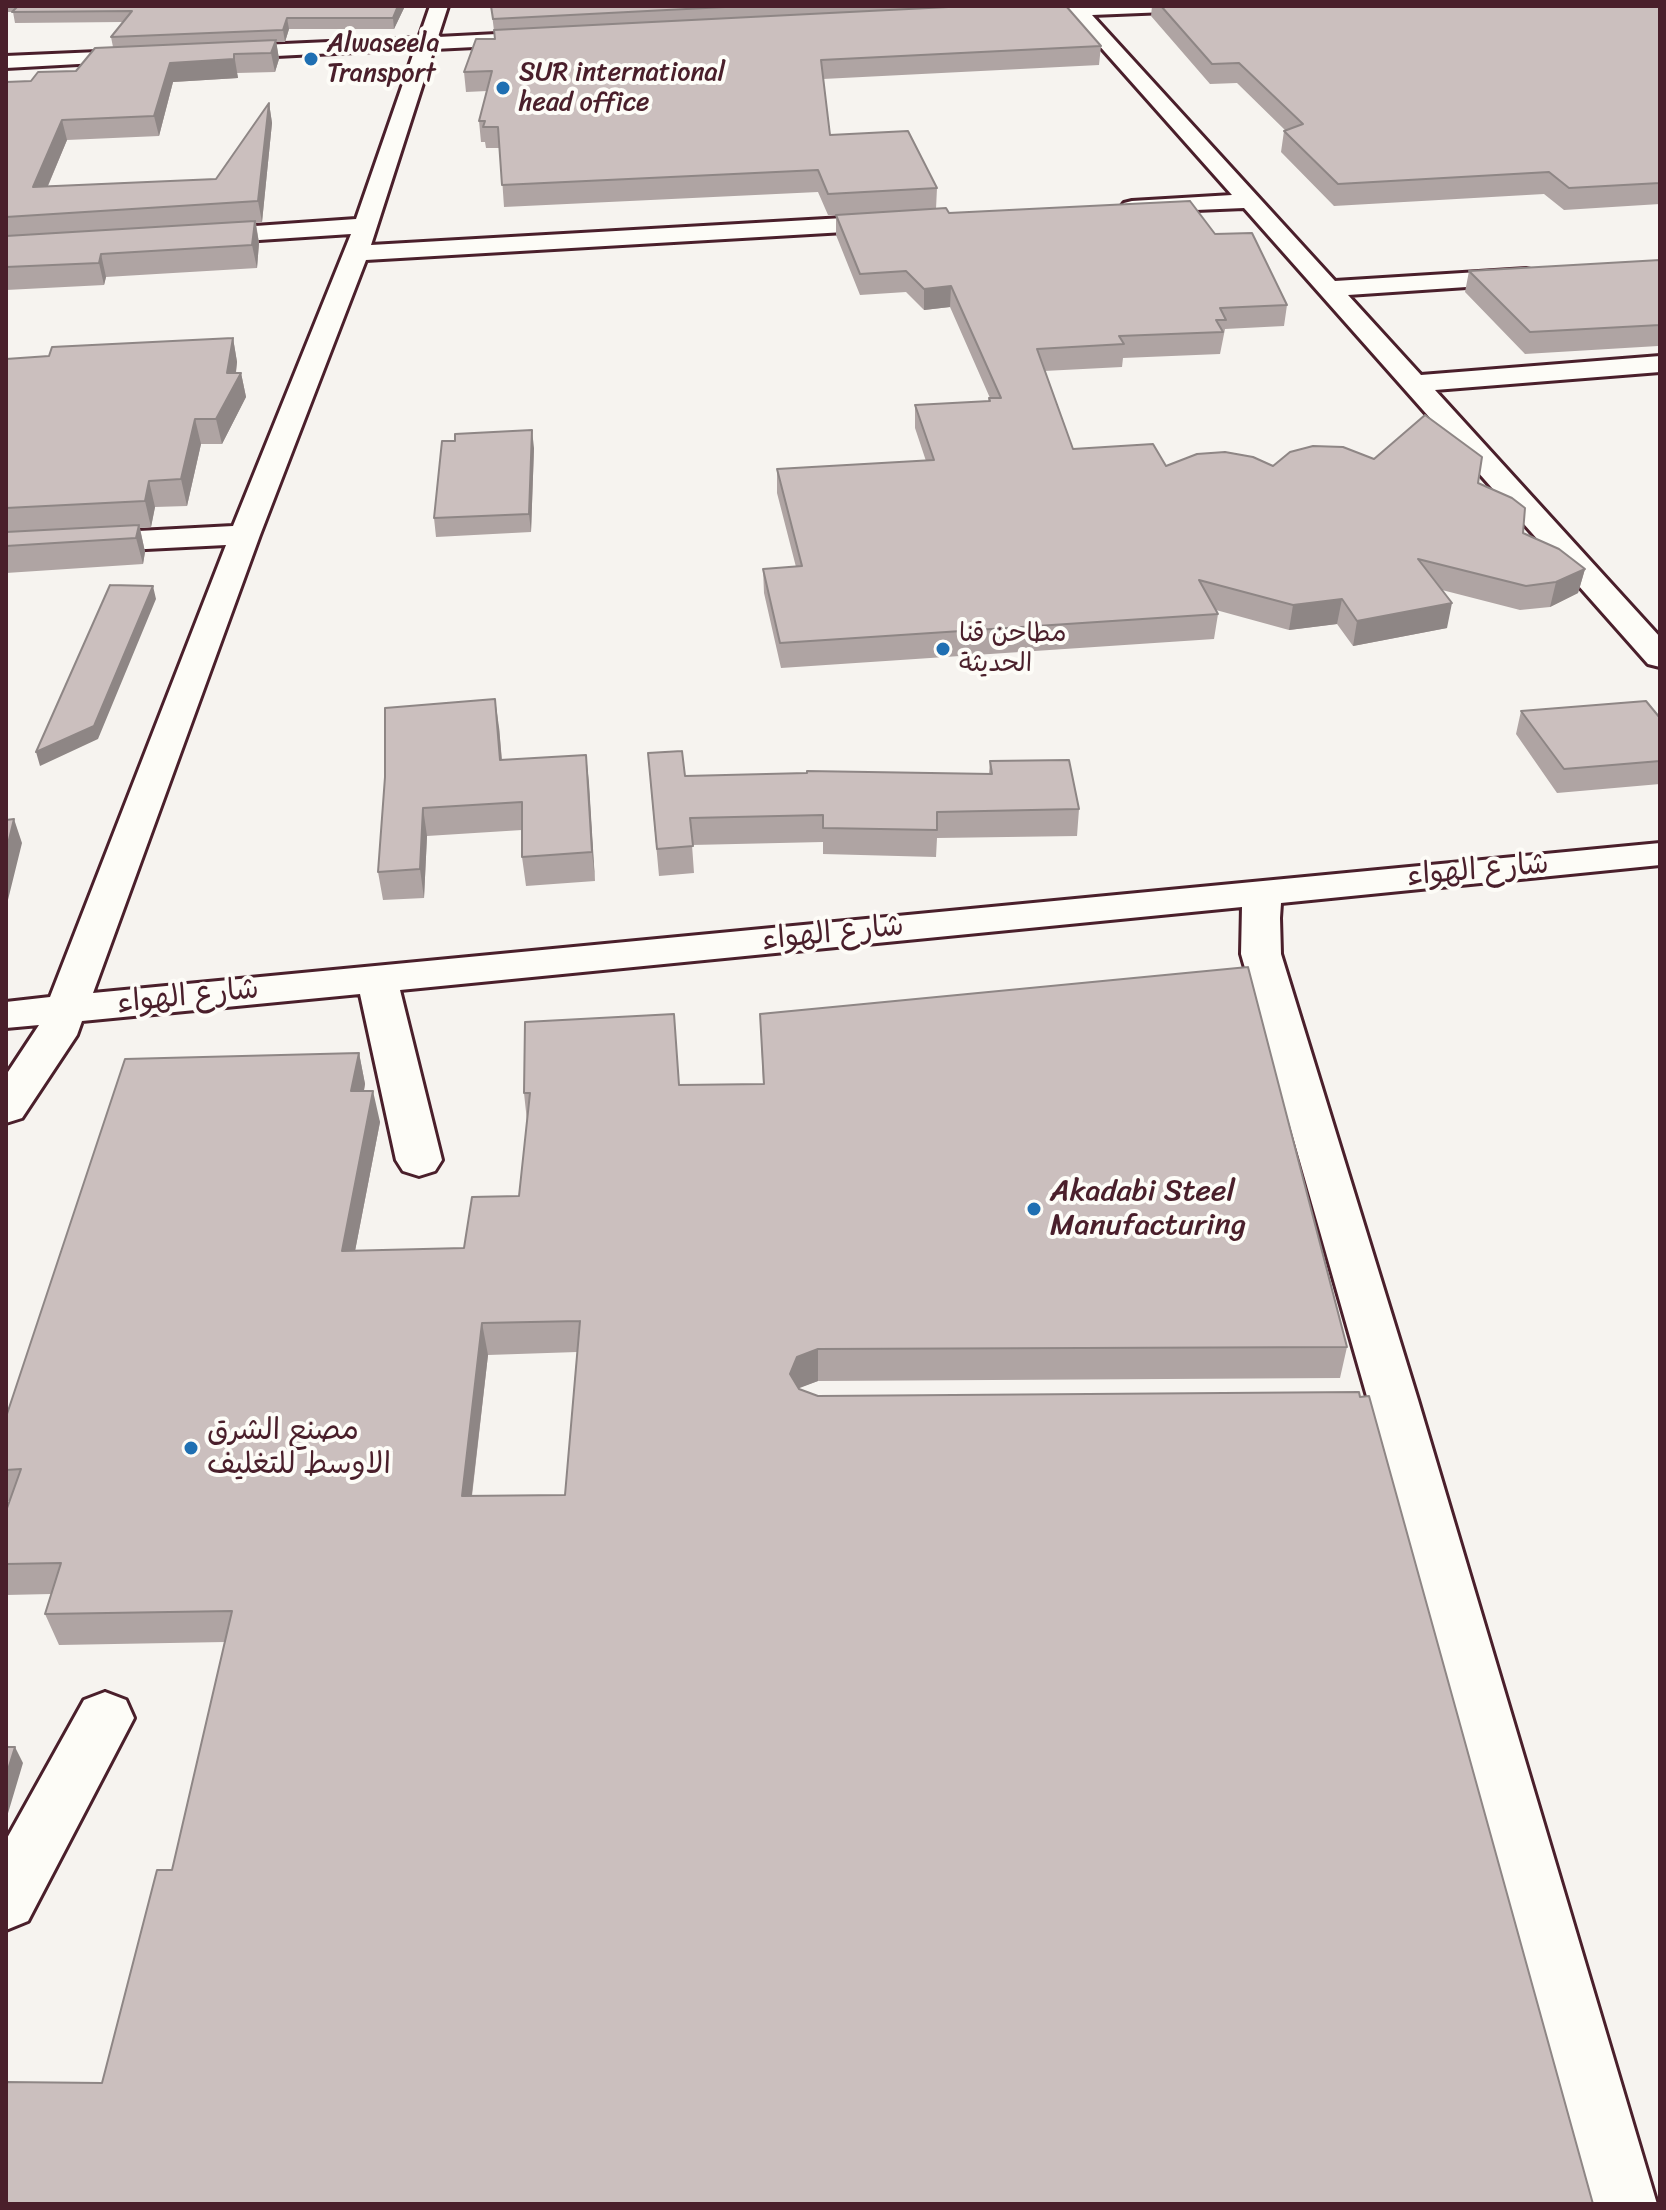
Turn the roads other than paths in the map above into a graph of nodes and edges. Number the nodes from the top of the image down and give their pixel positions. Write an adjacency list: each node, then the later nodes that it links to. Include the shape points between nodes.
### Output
1 (439, 6): 6 (street)
2 (1166, 6): 3 (street)
3 (1076, 8): 4 (street); 10 (street)
4 (985, 14)
5 (552, 37): 6 (street)
6 (427, 44): 7 (street); 14 (street)
7 (193, 54)
8 (162, 55): 9 (street)
9 (6, 62)
10 (1250, 201): 11 (street); 16 (street)
11 (1106, 209)
12 (915, 221): 14 (street)
13 (177, 238): 14 (street)
14 (360, 240): 19 (street)
15 (1550, 275): 16 (street)
16 (1329, 289): 18 (street)
17 (1660, 364): 18 (street)
18 (1414, 384): 21 (street)
19 (245, 535): 20 (street); 25 (street)
20 (6, 547)
21 (1660, 657)
22 (1660, 854): 23 (street, شارع الهواء)
23 (1263, 891): 24 (street, شارع الهواء); 31 (street, via 1261,954 1369,1400)
24 (377, 979): 25 (street, شارع الهواء); 28 (street)
25 (66, 1009): 26 (street, شارع الهواء); 27 (street, via 56,1035)
26 (6, 1015)
27 (6, 1108)
28 (419, 1160)
29 (105, 1718): 30 (street)
30 (6, 1900)
31 (1622, 2204)

